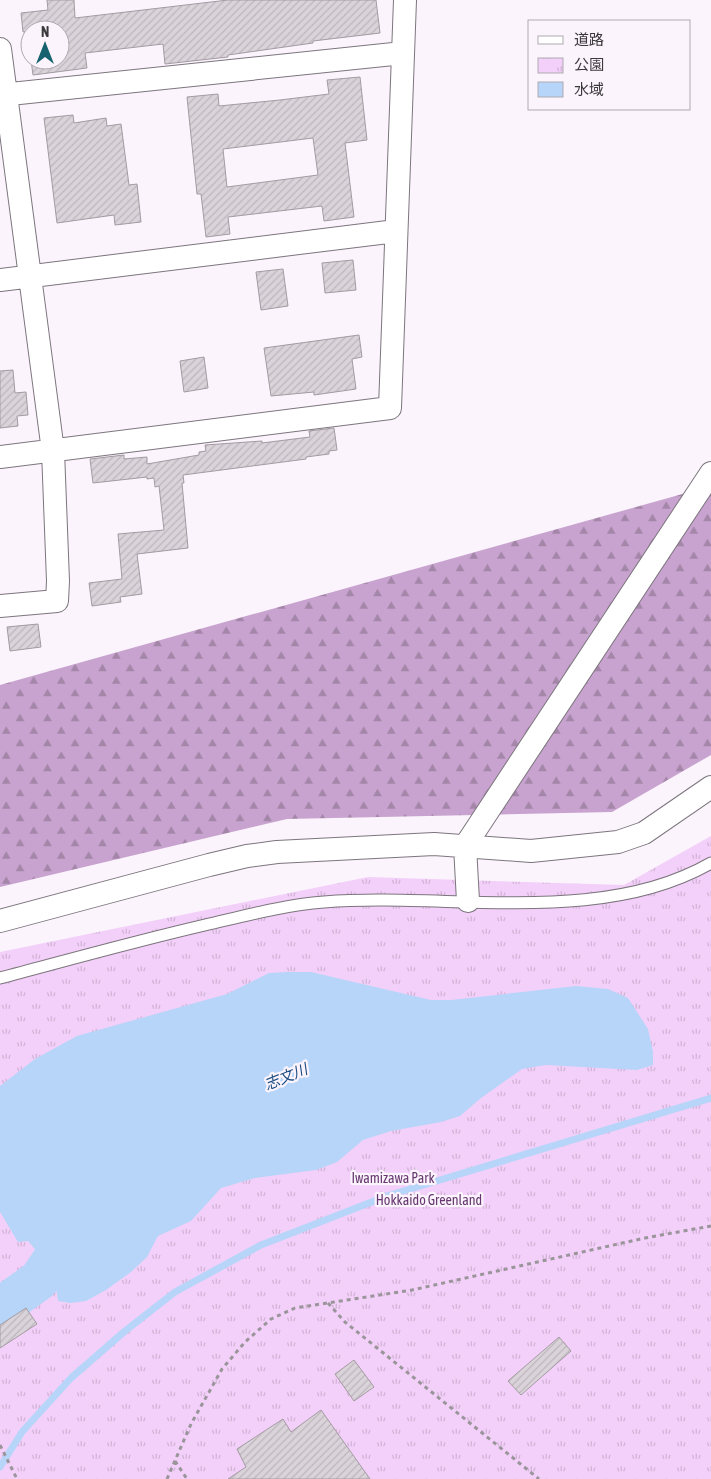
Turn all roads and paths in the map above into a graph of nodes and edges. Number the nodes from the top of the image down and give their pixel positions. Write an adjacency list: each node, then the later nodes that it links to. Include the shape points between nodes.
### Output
1 (405, 0): 3 (street)
2 (0, 49): 4 (street)
3 (403, 53): 4 (street); 5 (street)
4 (3, 94): 6 (street)
5 (396, 231): 6 (street); 8 (street, via 390,408)
6 (30, 276): 7 (street); 8 (street)
7 (0, 280)
8 (53, 451): 9 (street); 11 (street, via 57,601)
9 (0, 457)
10 (711, 473): 13 (street)
11 (0, 606)
12 (711, 787): 13 (street, via 644,834 618,842 531,851)
13 (465, 846): 15 (street); 16 (street, via 369,846 247,856)
14 (711, 863): 15 (lane, via 668,883 632,894 553,903)
15 (468, 901): 17 (lane, via 323,902 137,941)
16 (0, 921)
17 (0, 978)
18 (711, 1226): 19 (path, via 412,1290)
19 (328, 1302): 21 (path, via 295,1308 270,1319 245,1342 222,1369); 25 (path, via 345,1322)
20 (0, 1446): 22 (path)
21 (175, 1460): 23 (path); 24 (path)
22 (17, 1479)
23 (167, 1479)
24 (187, 1479)
25 (539, 1479)

